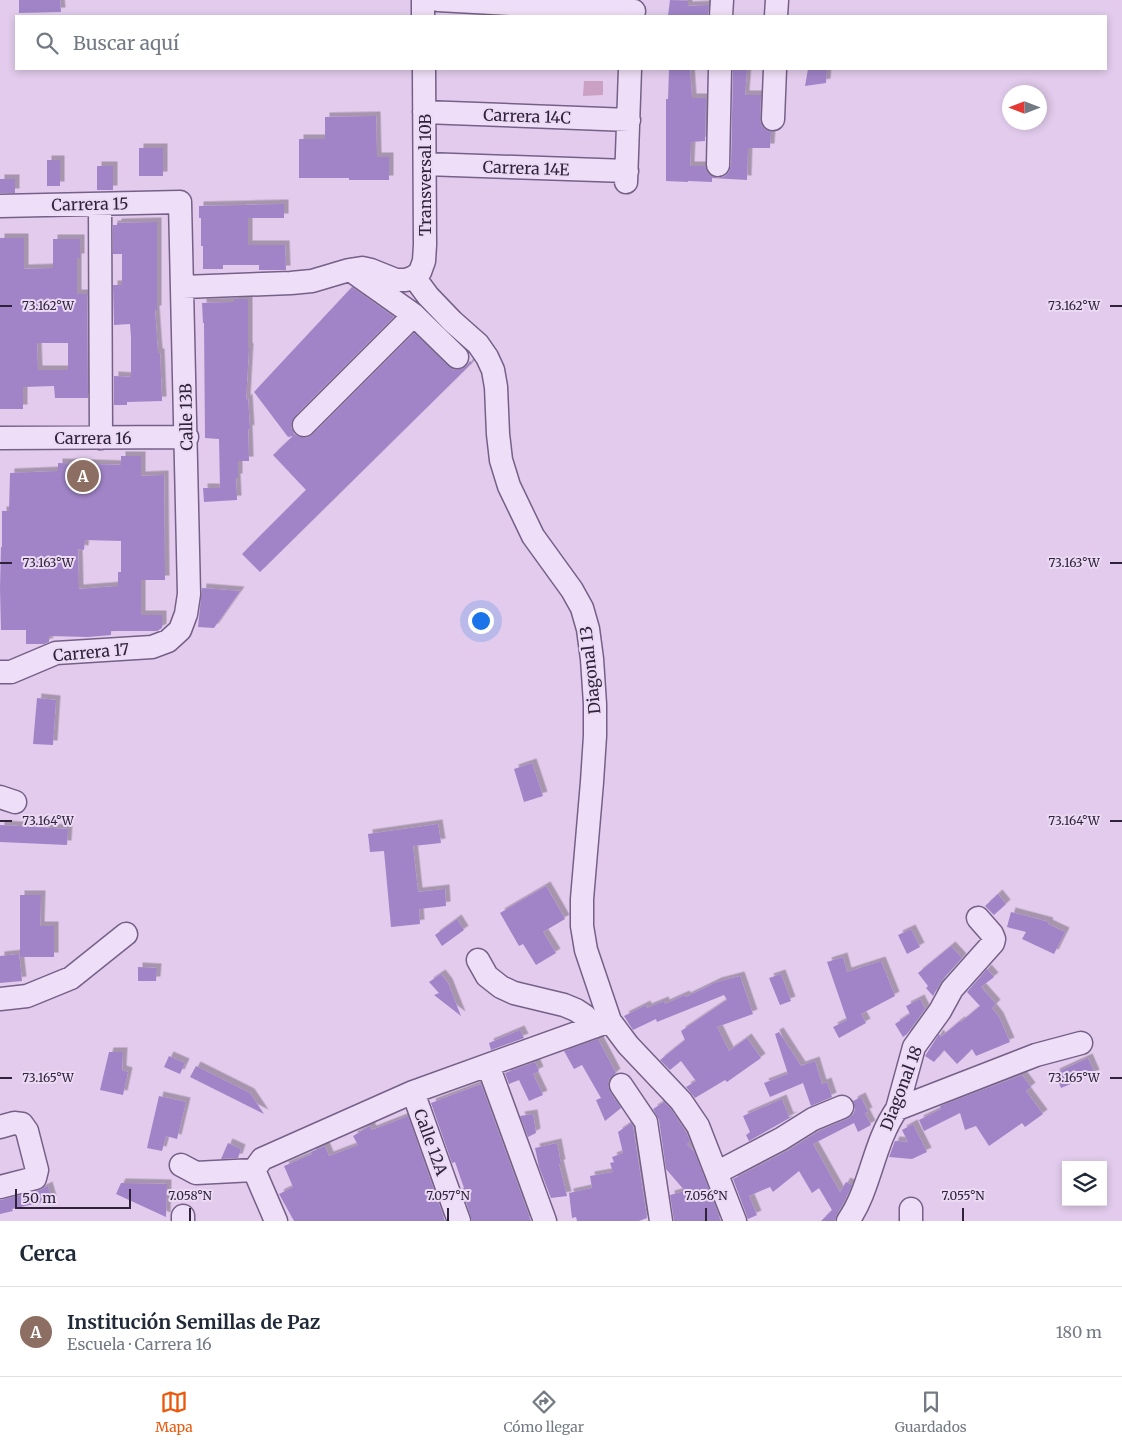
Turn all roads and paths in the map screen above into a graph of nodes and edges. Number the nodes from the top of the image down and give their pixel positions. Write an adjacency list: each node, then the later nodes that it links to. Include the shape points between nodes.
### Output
1 (423, 0): 6 (street)
2 (438, 0): 5 (street)
3 (722, 0): 7 (street)
4 (777, 0): 8 (street)
5 (634, 9)
6 (423, 15)
7 (721, 15)
8 (776, 15)
9 (424, 70): 13 (street, Transversal 10B)
10 (630, 70): 15 (street)
11 (720, 70): 17 (street)
12 (775, 70): 14 (street)
13 (424, 112): 15 (street, Carrera 14C); 16 (street, Transversal 10B)
14 (773, 119)
15 (629, 120): 16 (street, Carrera 14E, via 626,177)
16 (425, 164): 22 (street, Transversal 10B, via 424,261)
17 (718, 165)
18 (180, 202): 19 (street, Carrera 15); 23 (street, Calle 13B)
19 (100, 204): 20 (street, Carrera 15); 29 (street)
20 (0, 206)
21 (349, 270): 22 (street, via 371,270 396,280); 23 (street, via 312,281); 24 (street)
22 (414, 278): 36 (street, Diagonal 13, via 487,356 496,387 501,460 509,486 534,536 582,608 588,629 595,736 582,926)
23 (183, 287): 27 (street, Calle 13B)
24 (414, 315): 25 (street); 26 (street)
25 (458, 357)
26 (304, 425)
27 (187, 437): 29 (street, Carrera 16); 30 (street, Calle 13B, via 189,594)
28 (0, 438): 29 (street, Carrera 16)
29 (101, 438)
30 (180, 630): 31 (street, Carrera 17, via 168,641 152,648 56,653 24,668)
31 (0, 672)
32 (978, 918): 42 (street, Diagonal 18, via 994,939 952,989 914,1047)
33 (126, 934): 35 (street, via 71,978 26,996)
34 (478, 960): 36 (street, via 487,976 501,987 576,1010)
35 (0, 999)
36 (602, 1024): 38 (street); 46 (street, via 623,1038 690,1112)
37 (1082, 1043): 42 (street, via 1036,1055)
38 (488, 1065): 40 (street); 50 (street)
39 (621, 1085): 51 (street, via 646,1122)
40 (413, 1092): 45 (street, via 262,1159); 49 (street, Calle 12A)
41 (842, 1107): 46 (street, via 813,1119)
42 (897, 1109): 53 (street, Diagonal 18, via 890,1118 857,1206)
43 (0, 1127): 47 (street, via 14,1122 22,1124 37,1170 35,1178)
44 (181, 1165): 45 (street, via 196,1173)
45 (254, 1170): 48 (street)
46 (718, 1172): 52 (street)
47 (0, 1187)
48 (276, 1221)
49 (459, 1221)
50 (545, 1221)
51 (662, 1221)
52 (735, 1221)
53 (848, 1221)

